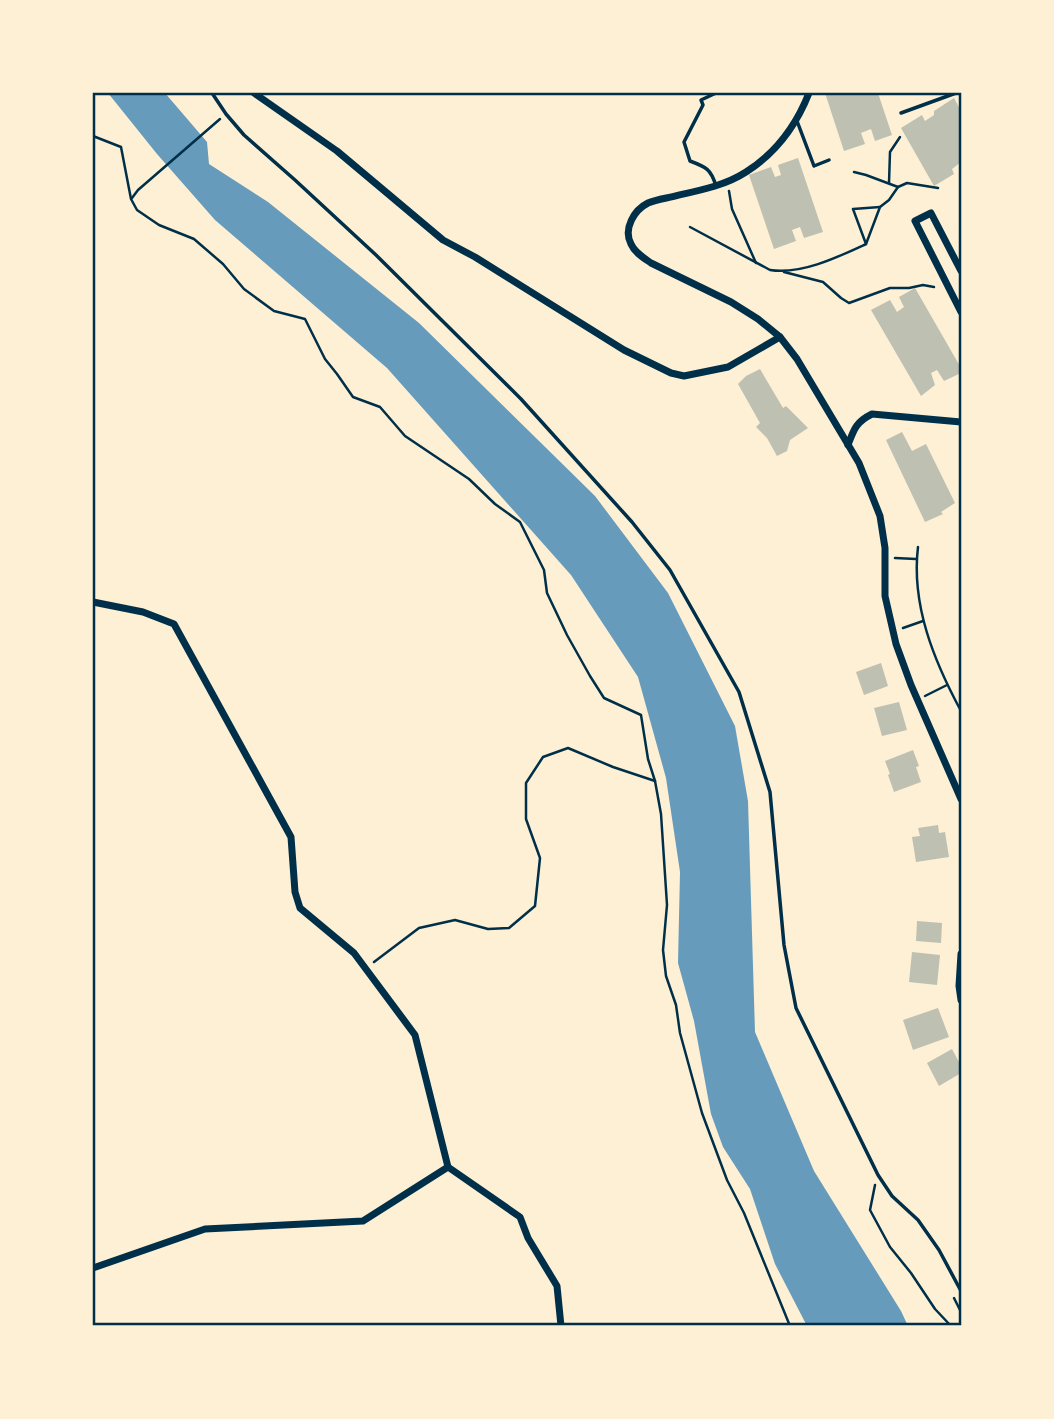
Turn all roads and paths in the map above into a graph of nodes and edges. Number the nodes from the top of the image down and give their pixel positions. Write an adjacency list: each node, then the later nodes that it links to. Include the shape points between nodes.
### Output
1 (212, 93): 7 (lane)
2 (254, 93): 27 (street, via 337,151 443,240 624,351 671,373 684,376 729,367)
3 (716, 93): 14 (lane, via 701,100 703,105 684,142 691,161 706,167)
4 (808, 93): 8 (street)
5 (956, 93): 6 (lane)
6 (901, 113)
7 (226, 114): 18 (path); 45 (lane, via 522,399 670,570 739,692 770,792 784,945 796,1009)
8 (797, 121): 11 (lane, via 814,166); 14 (street, via 758,164)
9 (93, 136): 18 (path, via 121,147)
10 (900, 137): 13 (path, via 890,152)
11 (829, 160)
12 (854, 172): 13 (path)
13 (889, 183): 15 (path)
14 (716, 186): 27 (street, via 646,204 629,227 631,245 651,262 732,302)
15 (898, 187): 16 (path, via 907,183); 19 (path)
16 (938, 188)
17 (729, 191): 22 (path, via 732,209)
18 (131, 199): 39 (path, via 136,210 159,225 194,239 244,289 274,311 305,319 325,359 353,397 380,407 405,436 469,479 520,522 544,570 547,593 590,676 604,698 641,715)
19 (880, 207): 21 (path); 21 (path, via 853,209)
20 (690, 227): 22 (path)
21 (866, 244): 23 (path, via 829,262)
22 (757, 263): 23 (path)
23 (781, 271): 25 (path, via 823,282 849,303 890,288)
24 (961, 271): 26 (street, via 931,213 915,222)
25 (934, 288)
26 (961, 312)
27 (780, 337): 29 (street)
28 (961, 422): 29 (street, via 872,414 856,425)
29 (848, 444): 40 (street, via 880,516 885,596 896,644)
30 (918, 547): 32 (path)
31 (892, 558): 32 (path)
32 (916, 559): 34 (path)
33 (93, 602): 42 (street, via 174,624 291,837 300,908 354,953)
34 (923, 621): 35 (path); 36 (path)
35 (900, 629)
36 (947, 685): 37 (path); 38 (path)
37 (925, 696)
38 (961, 711)
39 (655, 781): 42 (path, via 568,748 543,757 526,783 526,819 540,858 535,906 509,928 488,929 455,920 419,928); 49 (path, via 667,905 663,950 680,1033 727,1180)
40 (961, 799)
41 (961, 954): 43 (street)
42 (366, 969): 44 (street, via 415,1035)
43 (961, 1000)
44 (448, 1167): 46 (street, via 363,1221 205,1229); 48 (street, via 520,1217 557,1286)
45 (878, 1175): 47 (lane, via 918,1220); 50 (path, via 870,1210 891,1247)
46 (93, 1268)
47 (961, 1291)
48 (561, 1326)
49 (790, 1326)
50 (951, 1326)

